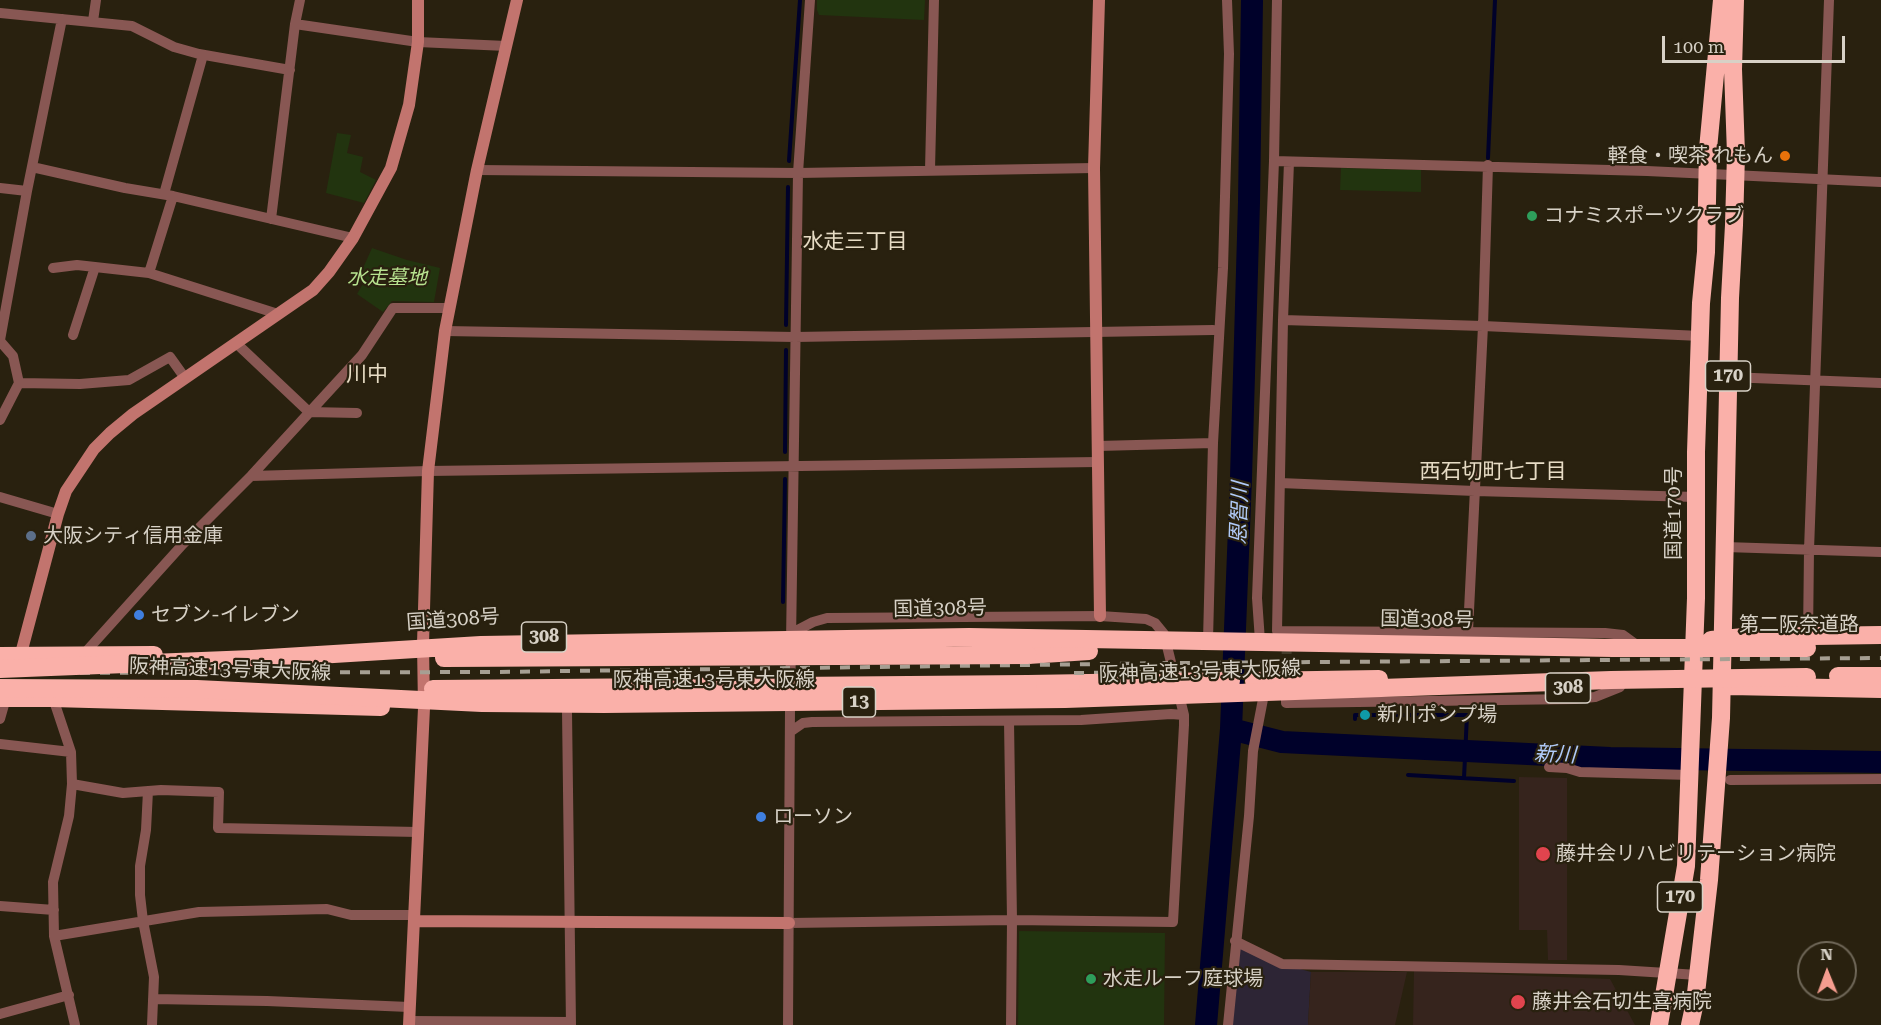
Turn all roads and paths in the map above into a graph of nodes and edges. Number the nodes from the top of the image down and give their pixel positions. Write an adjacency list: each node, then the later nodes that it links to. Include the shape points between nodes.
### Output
1 (96, 0): 15 (street)
2 (300, 0): 16 (street)
3 (418, 0): 17 (street)
4 (517, 0): 18 (street)
5 (810, 0): 28 (street)
6 (934, 0): 27 (street)
7 (1099, 0): 25 (street)
8 (1227, 0): 61 (street, via 1223,268)
9 (1277, 0): 21 (street)
10 (1722, 0): 29 (highway, 国道170号 / 170)
11 (1735, 0): 30 (highway, 170)
12 (1829, 0): 31 (street)
13 (0, 13): 14 (street)
14 (62, 19): 15 (street); 24 (street)
15 (93, 21): 19 (street, via 132,26)
16 (295, 24): 17 (street); 20 (street)
17 (417, 42): 18 (street); 37 (street, via 410,105 392,168)
18 (506, 46): 26 (street)
19 (203, 56): 20 (street); 35 (street)
20 (290, 70): 36 (street)
21 (1274, 161): 22 (street); 82 (street)
22 (1289, 162): 23 (street); 43 (street)
23 (1488, 165): 29 (street); 44 (street)
24 (32, 167): 34 (street); 35 (street)
25 (1095, 168): 27 (street); 47 (street)
26 (477, 170): 28 (street); 41 (street)
27 (930, 170): 28 (street)
28 (798, 173): 50 (street)
29 (1708, 174): 30 (street); 49 (highway, 国道170号 / 170)
30 (1736, 175): 31 (street); 53 (highway, 170)
31 (1822, 180): 32 (street); 55 (street)
32 (1881, 182)
33 (0, 188): 34 (street)
34 (27, 191): 51 (street)
35 (169, 195): 36 (street); 40 (street)
36 (271, 219): 37 (street)
37 (353, 238): 42 (street, via 313,290)
38 (95, 267): 39 (street); 40 (street); 48 (street)
39 (53, 268)
40 (149, 273): 42 (street)
41 (449, 308): 46 (street); 58 (street, via 393,308 362,355)
42 (278, 314): 52 (street)
43 (1283, 320): 44 (street); 67 (street)
44 (1483, 326): 49 (street); 68 (street)
45 (1213, 330): 47 (street)
46 (445, 331): 50 (street); 65 (street)
47 (1097, 332): 50 (street); 62 (street)
48 (73, 334)
49 (1700, 336): 70 (highway, 国道170号 / 170)
50 (795, 337): 64 (street)
51 (0, 340): 56 (street, via 13,356)
52 (236, 344): 54 (street); 58 (street)
53 (1728, 377): 55 (street); 72 (highway, 170)
54 (185, 378): 56 (street, via 170,357 129,380); 71 (street, via 117,426 94,449 66,491)
55 (1814, 381): 57 (street); 73 (street)
56 (19, 383): 60 (street)
57 (1881, 383)
58 (309, 412): 59 (street); 66 (street)
59 (357, 412)
60 (0, 420)
61 (1213, 443): 62 (street); 80 (street)
62 (1098, 446): 63 (street)
63 (1098, 462): 64 (street); 75 (street)
64 (794, 466): 65 (street); 77 (street)
65 (428, 471): 66 (street); 86 (street)
66 (251, 476): 89 (street, via 183,544)
67 (1280, 483): 68 (street); 76 (street, via 1277,631)
68 (1475, 491): 70 (street); 76 (street)
69 (0, 497): 71 (street)
70 (1696, 497): 83 (highway, 国道170号 / 170)
71 (58, 514): 88 (street)
72 (1725, 547): 73 (street); 87 (highway, 170)
73 (1809, 550): 74 (street); 78 (street)
74 (1881, 552)
75 (1100, 616): 77 (street, via 826,618); 106 (street, via 1155,623 1164,636)
76 (1468, 631): 85 (street, via 1605,633 1623,635)
77 (792, 633): 84 (highway, 国道308号 / 308, via 998,631); 86 (highway, 国道308号 / 308); 103 (street)
78 (1808, 637): 79 (highway, 国道308号 / 308); 87 (highway, 国道308号 / 308, via 1744,637)
79 (1880, 639): 87 (highway, 第二阪奈道路, bridge)
80 (1208, 640): 81 (highway, 国道308号 / 308, bridge); 84 (highway, 国道308号 / 308, bridge)
81 (1232, 640): 82 (highway, 国道308号 / 308, bridge); 84 (highway, via 1202,651)
82 (1258, 641): 85 (highway, 国道308号 / 308)
83 (1695, 642): 85 (highway, 国道308号 / 308); 87 (highway, 国道308号 / 308); 96 (highway, 国道170号 / 170)
84 (1089, 643): 91 (highway, bridge, via 1028,655)
85 (1634, 643)
86 (423, 644): 89 (highway, 国道308号 / 308, via 267,654); 102 (street)
87 (1720, 644): 91 (highway, 阪神高速13号東大阪線, bridge, via 969,637 481,645); 93 (highway, 170)
88 (21, 655): 89 (highway, 国道308号 / 308); 90 (highway, 国道308号 / 308); 99 (street)
89 (83, 655)
90 (0, 656)
91 (252, 659): 92 (highway, 阪神高速13号東大阪線, bridge)
92 (0, 669)
93 (1719, 682): 94 (highway, bridge); 96 (highway, 308); 97 (highway, 阪神高速13号東大阪線 / 13, bridge, via 1611,680 1053,699 604,704 482,703); 114 (highway, 170)
94 (1879, 686)
95 (1620, 687): 96 (highway, 308); 98 (highway, 308); 101 (street, via 1595,697 1575,699)
96 (1693, 687): 98 (highway, via 1671,675); 112 (highway, 国道170号 / 170)
97 (197, 689): 98 (highway, bridge, via 1088,683); 99 (highway, 阪神高速13号東大阪線 / 13, bridge)
98 (1258, 690): 105 (highway, 308, bridge); 127 (street)
99 (2, 695): 100 (highway, 308); 107 (street)
100 (52, 698): 102 (highway, 308); 111 (street)
101 (1286, 700)
102 (424, 708): 104 (highway, 308); 118 (street)
103 (790, 708): 104 (highway, 308); 105 (highway, 308); 109 (street)
104 (567, 711): 124 (street)
105 (828, 714): 108 (street); 109 (street)
106 (1184, 715): 108 (street); 122 (street, via 1173,922)
107 (0, 719)
108 (1009, 721): 122 (street)
109 (790, 732): 125 (street)
110 (0, 744): 111 (street)
111 (71, 752): 116 (street)
112 (1690, 764): 113 (street, via 1580,772); 128 (highway, 国道170号 / 170, via 1686,866)
113 (1549, 767)
114 (1722, 767): 115 (street); 129 (highway, 170)
115 (1881, 779)
116 (72, 784): 117 (street, via 123,793); 120 (street, via 69,816 53,882)
117 (148, 791): 118 (street, via 219,792 218,828); 123 (street, via 140,866)
118 (418, 832): 121 (street)
119 (0, 906): 120 (street)
120 (54, 910): 126 (street)
121 (414, 918): 123 (street, via 351,915 327,909 198,912); 124 (street); 132 (street)
122 (1011, 920): 125 (street); 139 (street)
123 (143, 921): 126 (street); 131 (street, via 154,977)
124 (570, 922): 125 (street); 135 (street)
125 (789, 923): 138 (street)
126 (54, 936): 130 (street)
127 (1235, 941): 128 (street, via 1282,964); 140 (street)
128 (1669, 972): 129 (street); 141 (highway, 国道170号 / 170)
129 (1698, 975): 142 (highway, 170)
130 (69, 995): 133 (street); 136 (street)
131 (153, 999): 132 (street); 137 (street)
132 (410, 1007): 134 (street)
133 (0, 1014)
134 (409, 1023): 135 (street)
135 (571, 1023)
136 (75, 1025)
137 (152, 1025)
138 (788, 1025)
139 (1011, 1025)
140 (1228, 1025)
141 (1659, 1025)
142 (1690, 1025)

